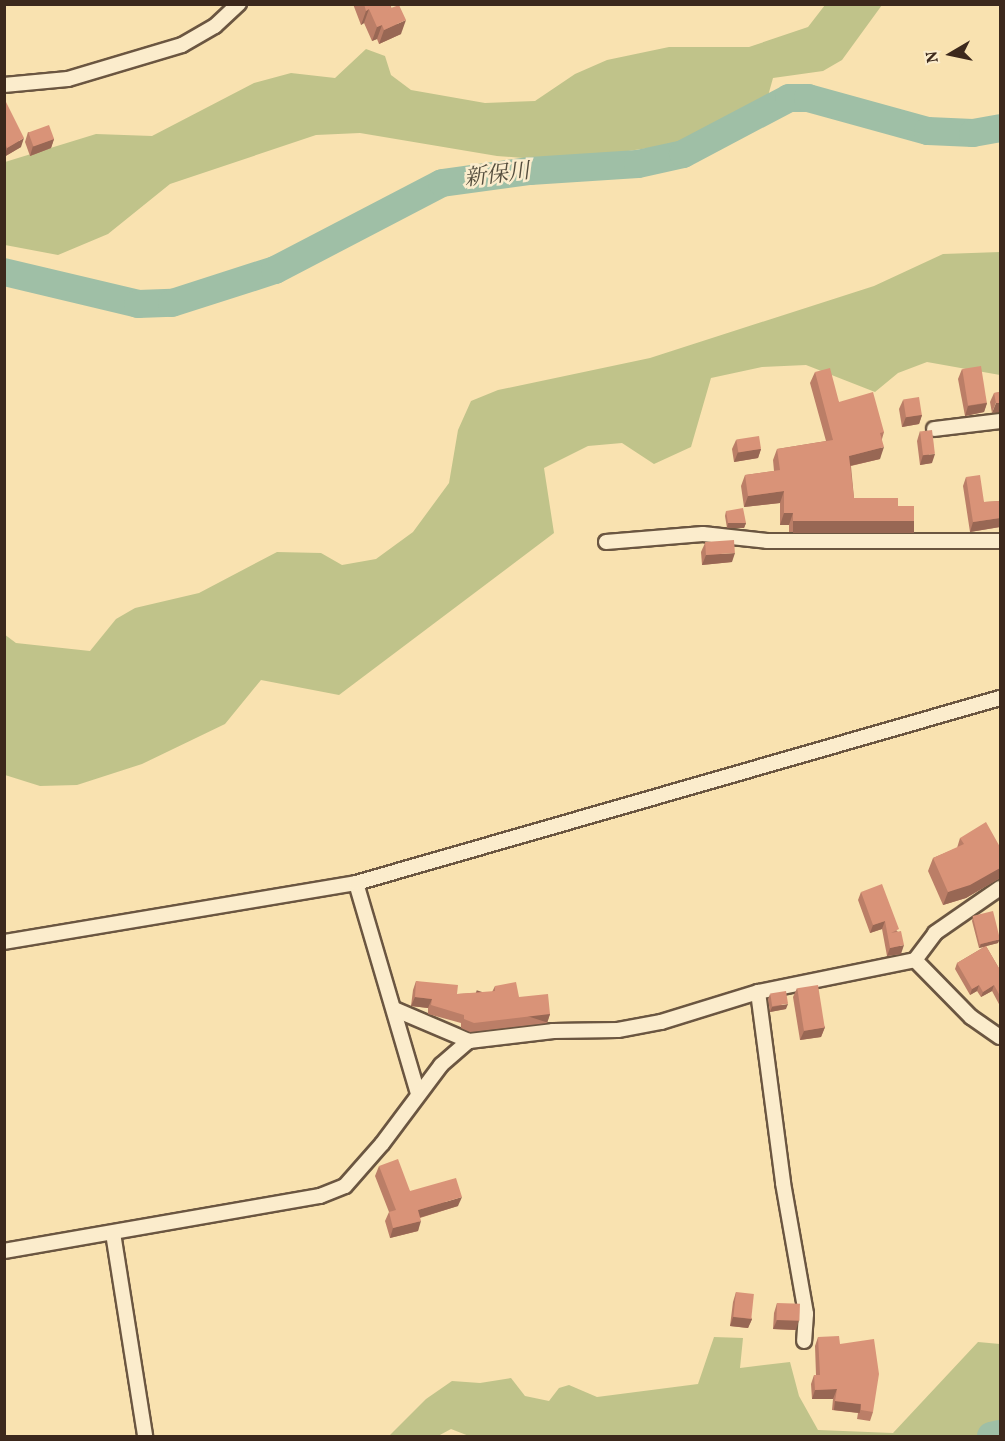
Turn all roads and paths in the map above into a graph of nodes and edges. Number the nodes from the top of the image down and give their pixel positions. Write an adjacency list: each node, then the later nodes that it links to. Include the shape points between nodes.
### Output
1 (239, 4): 2 (street, via 215,26 182,45 68,79)
2 (4, 85)
3 (1000, 421): 4 (street)
4 (934, 429)
5 (1000, 541): 6 (street, via 767,541 703,534)
6 (606, 542)
7 (1000, 698): 8 (street)
8 (356, 883): 10 (street); 13 (street)
9 (1000, 888): 11 (street, via 935,933)
10 (4, 942)
11 (915, 960): 12 (street); 14 (street, via 971,1017)
12 (758, 992): 15 (street, via 662,1022 618,1030 553,1031); 19 (street, via 783,1183 806,1314)
13 (394, 1009): 15 (street); 16 (street)
14 (1000, 1037)
15 (469, 1041): 16 (street, via 441,1065)
16 (418, 1093): 17 (street, via 382,1144 345,1186 320,1196)
17 (113, 1233): 18 (street); 20 (street)
18 (4, 1251)
19 (804, 1341)
20 (145, 1437)

